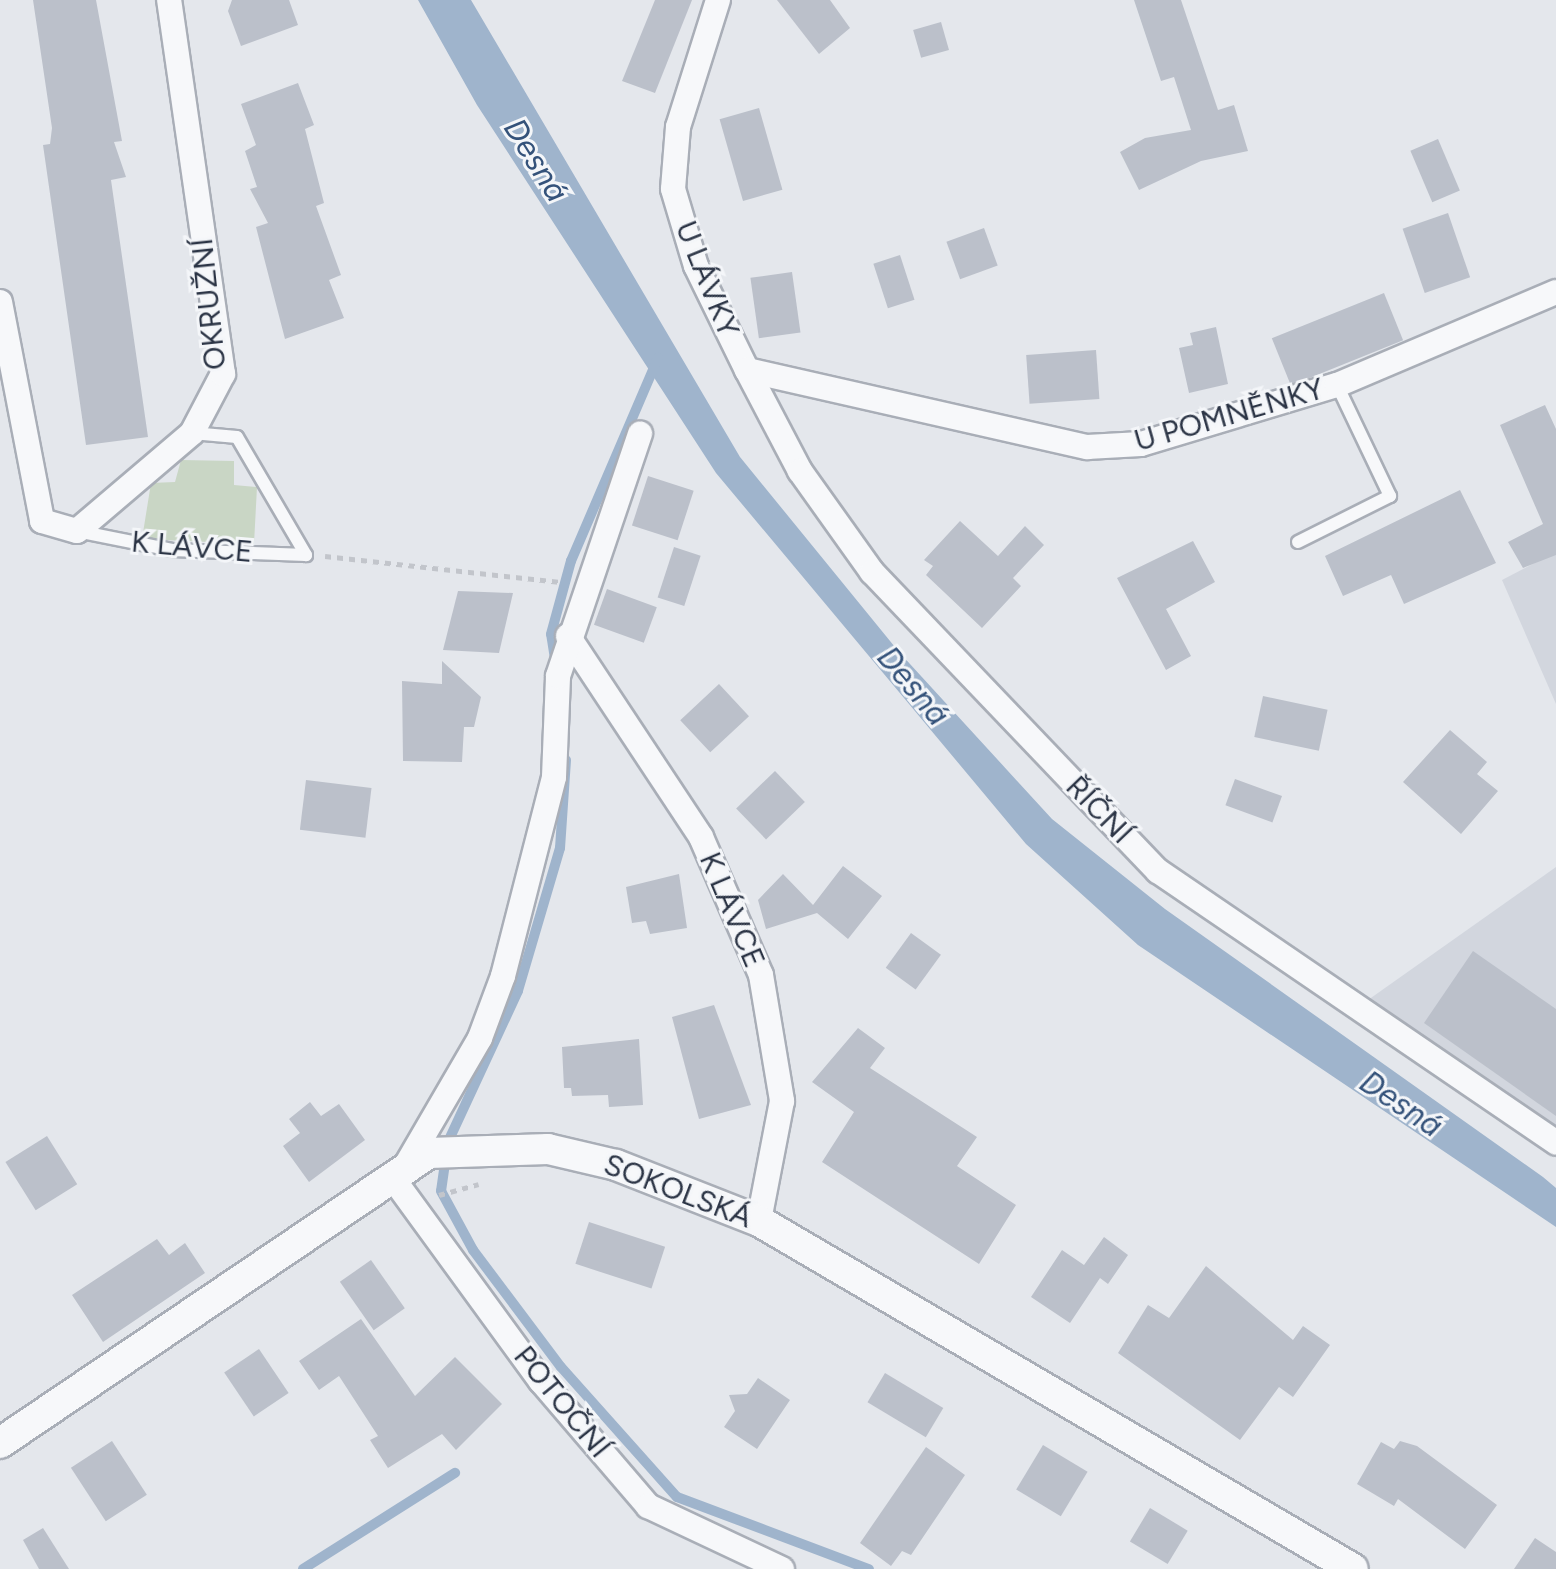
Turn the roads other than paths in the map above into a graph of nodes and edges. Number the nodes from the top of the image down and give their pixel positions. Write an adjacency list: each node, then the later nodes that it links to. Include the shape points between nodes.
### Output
1 (169, 0): 7 (street, OKRUŽNÍ, via 223,374)
2 (718, 0): 5 (street, U LÁVKY, via 678,127 673,189 696,266)
3 (1556, 292): 6 (street, U POMNĚNKY)
4 (0, 302): 9 (street, via 42,521)
5 (747, 370): 6 (street, U POMNĚNKY, via 1087,447 1141,444); 12 (street, ŘÍČNÍ, via 800,471 872,572 1158,871)
6 (1337, 385): 10 (lane, via 1390,496)
7 (192, 433): 9 (street, OKRUŽNÍ); 9 (lane, K LÁVCE, via 237,437 306,555 172,550)
8 (640, 434): 11 (street)
9 (77, 531)
10 (1298, 542)
11 (567, 642): 13 (street, via 558,676 554,777 506,966 480,1038); 14 (street, K LÁVCE, via 701,837 761,975 782,1101)
12 (1556, 1143)
13 (409, 1166): 14 (street, SOKOLSKÁ, via 481,1146 581,1154); 15 (street, SOKOLSKÁ); 16 (street, POTOČNÍ, via 541,1381 648,1506)
14 (759, 1221): 17 (street, SOKOLSKÁ)
15 (0, 1443)
16 (782, 1569)
17 (1353, 1569)

